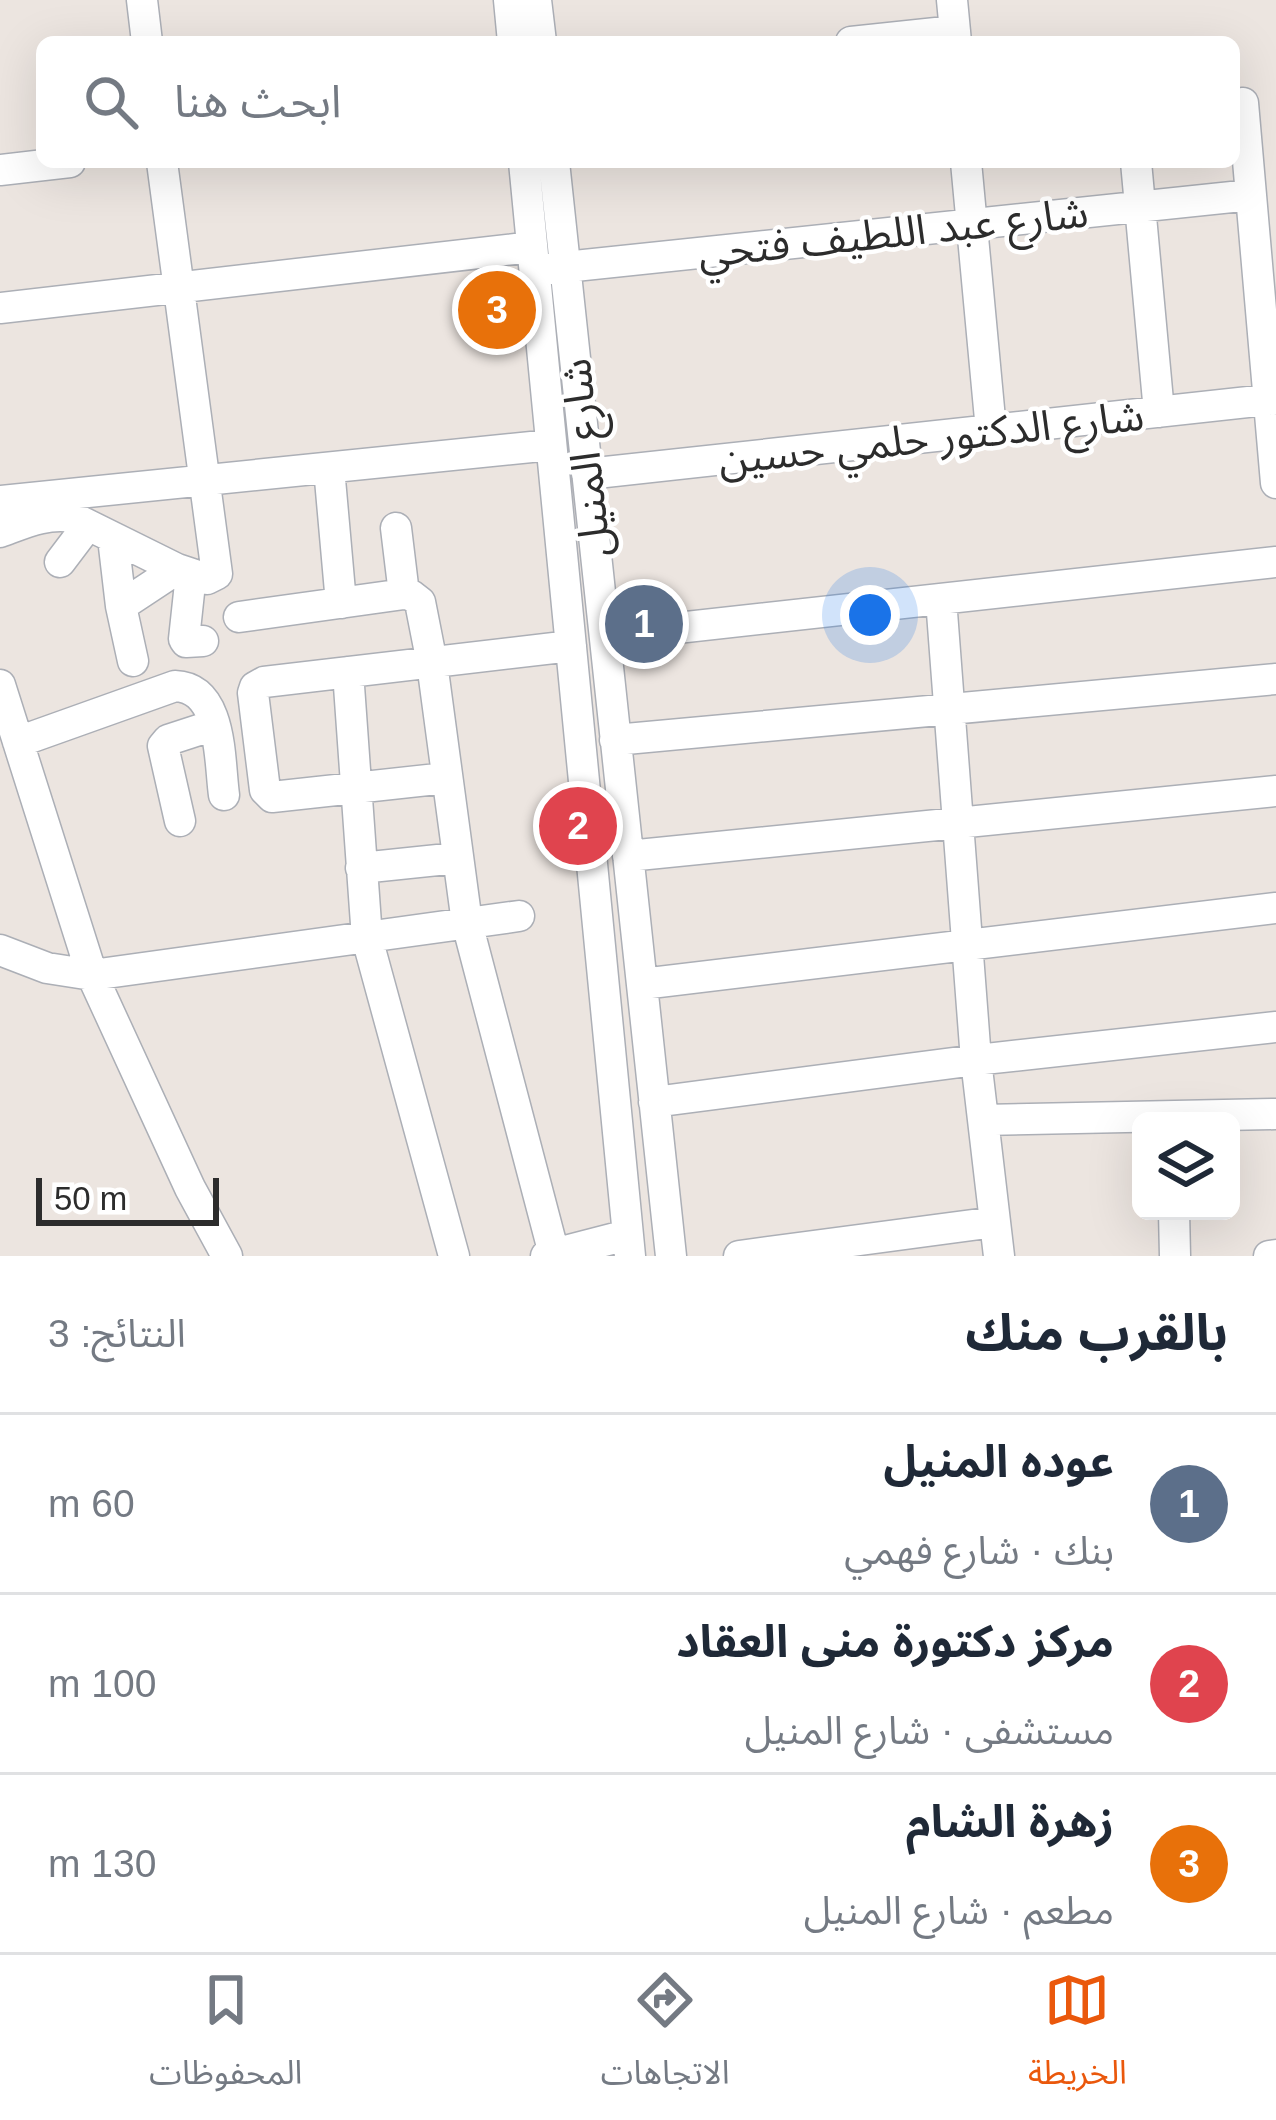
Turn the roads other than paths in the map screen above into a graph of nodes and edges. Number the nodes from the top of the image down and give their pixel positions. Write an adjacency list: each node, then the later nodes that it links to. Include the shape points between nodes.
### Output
1 (142, 0): 5 (street)
2 (508, 0): 6 (street)
3 (536, 0): 7 (street)
4 (954, 24): 8 (street)
5 (146, 36)
6 (511, 36)
7 (540, 36)
8 (885, 36)
9 (1244, 103): 17 (street)
10 (36, 166): 16 (street)
11 (163, 168): 21 (street)
12 (525, 168): 20 (street, شارع المنيل)
13 (553, 168): 20 (street, شارع المنيل)
14 (967, 168): 19 (street)
15 (1136, 168): 18 (street)
16 (0, 170)
17 (1251, 195): 18 (street, شارع عبد اللطيف فتحي); 23 (street)
18 (1139, 206): 19 (street, شارع عبد اللطيف فتحي); 24 (street)
19 (972, 224): 20 (street, شارع عبد اللطيف فتحي); 25 (street)
20 (544, 261): 21 (street, شارع عبد اللطيف فتحي); 26 (street, شارع المنيل); 28 (street, شارع المنيل)
21 (177, 288): 22 (street, شارع عبد اللطيف فتحي); 29 (street)
22 (0, 308)
23 (1273, 399): 24 (street, شارع الدكتور حلمي حسين); 30 (street)
24 (1159, 412): 25 (street, شارع الدكتور حلمي حسين)
25 (991, 430): 28 (street, شارع الدكتور حلمي حسين)
26 (551, 445): 27 (street); 45 (street, شارع المنيل)
27 (329, 468): 29 (street); 40 (street)
28 (587, 474): 43 (street, شارع المنيل)
29 (206, 480): 31 (street); 37 (street, via 218,571 211,579)
30 (1276, 482)
31 (0, 501)
32 (396, 527): 38 (street)
33 (0, 532): 34 (street, via 56,514)
34 (100, 532): 35 (street); 37 (street); 41 (street)
35 (60, 562)
36 (1276, 562): 39 (street)
37 (184, 572): 41 (street); 44 (street, via 184,639)
38 (404, 594): 40 (street); 47 (street, via 420,602)
39 (941, 599): 43 (street); 51 (street)
40 (341, 603): 42 (street)
41 (121, 607): 46 (street)
42 (239, 617)
43 (604, 636): 53 (street, شارع المنيل)
44 (203, 641)
45 (571, 646): 47 (street); 81 (street, شارع المنيل)
46 (133, 661)
47 (432, 663): 48 (street); 55 (street)
48 (348, 672): 56 (street); 56 (street, via 260,682 253,693 269,796)
49 (1276, 679): 51 (street)
50 (0, 686): 54 (street)
51 (950, 709): 53 (street); 60 (street)
52 (214, 725): 54 (street, via 201,696 175,686); 58 (street); 59 (street, via 163,746)
53 (616, 740): 61 (street, شارع المنيل)
54 (18, 742): 70 (street)
55 (446, 778): 56 (street); 62 (street)
56 (356, 788): 63 (street)
57 (1276, 791): 60 (street)
58 (224, 795)
59 (180, 820)
60 (958, 823): 61 (street); 68 (street)
61 (628, 856): 71 (street, شارع المنيل)
62 (458, 858): 63 (street); 66 (street)
63 (361, 868): 67 (street)
64 (1276, 908): 68 (street)
65 (519, 916): 66 (street)
66 (467, 923): 67 (street); 82 (street)
67 (367, 938): 70 (street); 84 (street)
68 (968, 945): 71 (street); 73 (street)
69 (0, 950): 70 (street)
70 (92, 974): 83 (street)
71 (642, 984): 74 (street, شارع المنيل)
72 (1276, 1027): 73 (street)
73 (976, 1060): 74 (street); 78 (street)
74 (654, 1102): 85 (street, شارع المنيل)
75 (1276, 1114): 76 (street)
76 (1240, 1116)
77 (1132, 1119): 78 (street)
78 (983, 1120): 80 (street)
79 (1174, 1220): 88 (street)
80 (995, 1222): 86 (street); 87 (street)
81 (628, 1245): 82 (street)
82 (550, 1255)
83 (227, 1256)
84 (454, 1256)
85 (670, 1256)
86 (739, 1256)
87 (998, 1256)
88 (1175, 1256)

